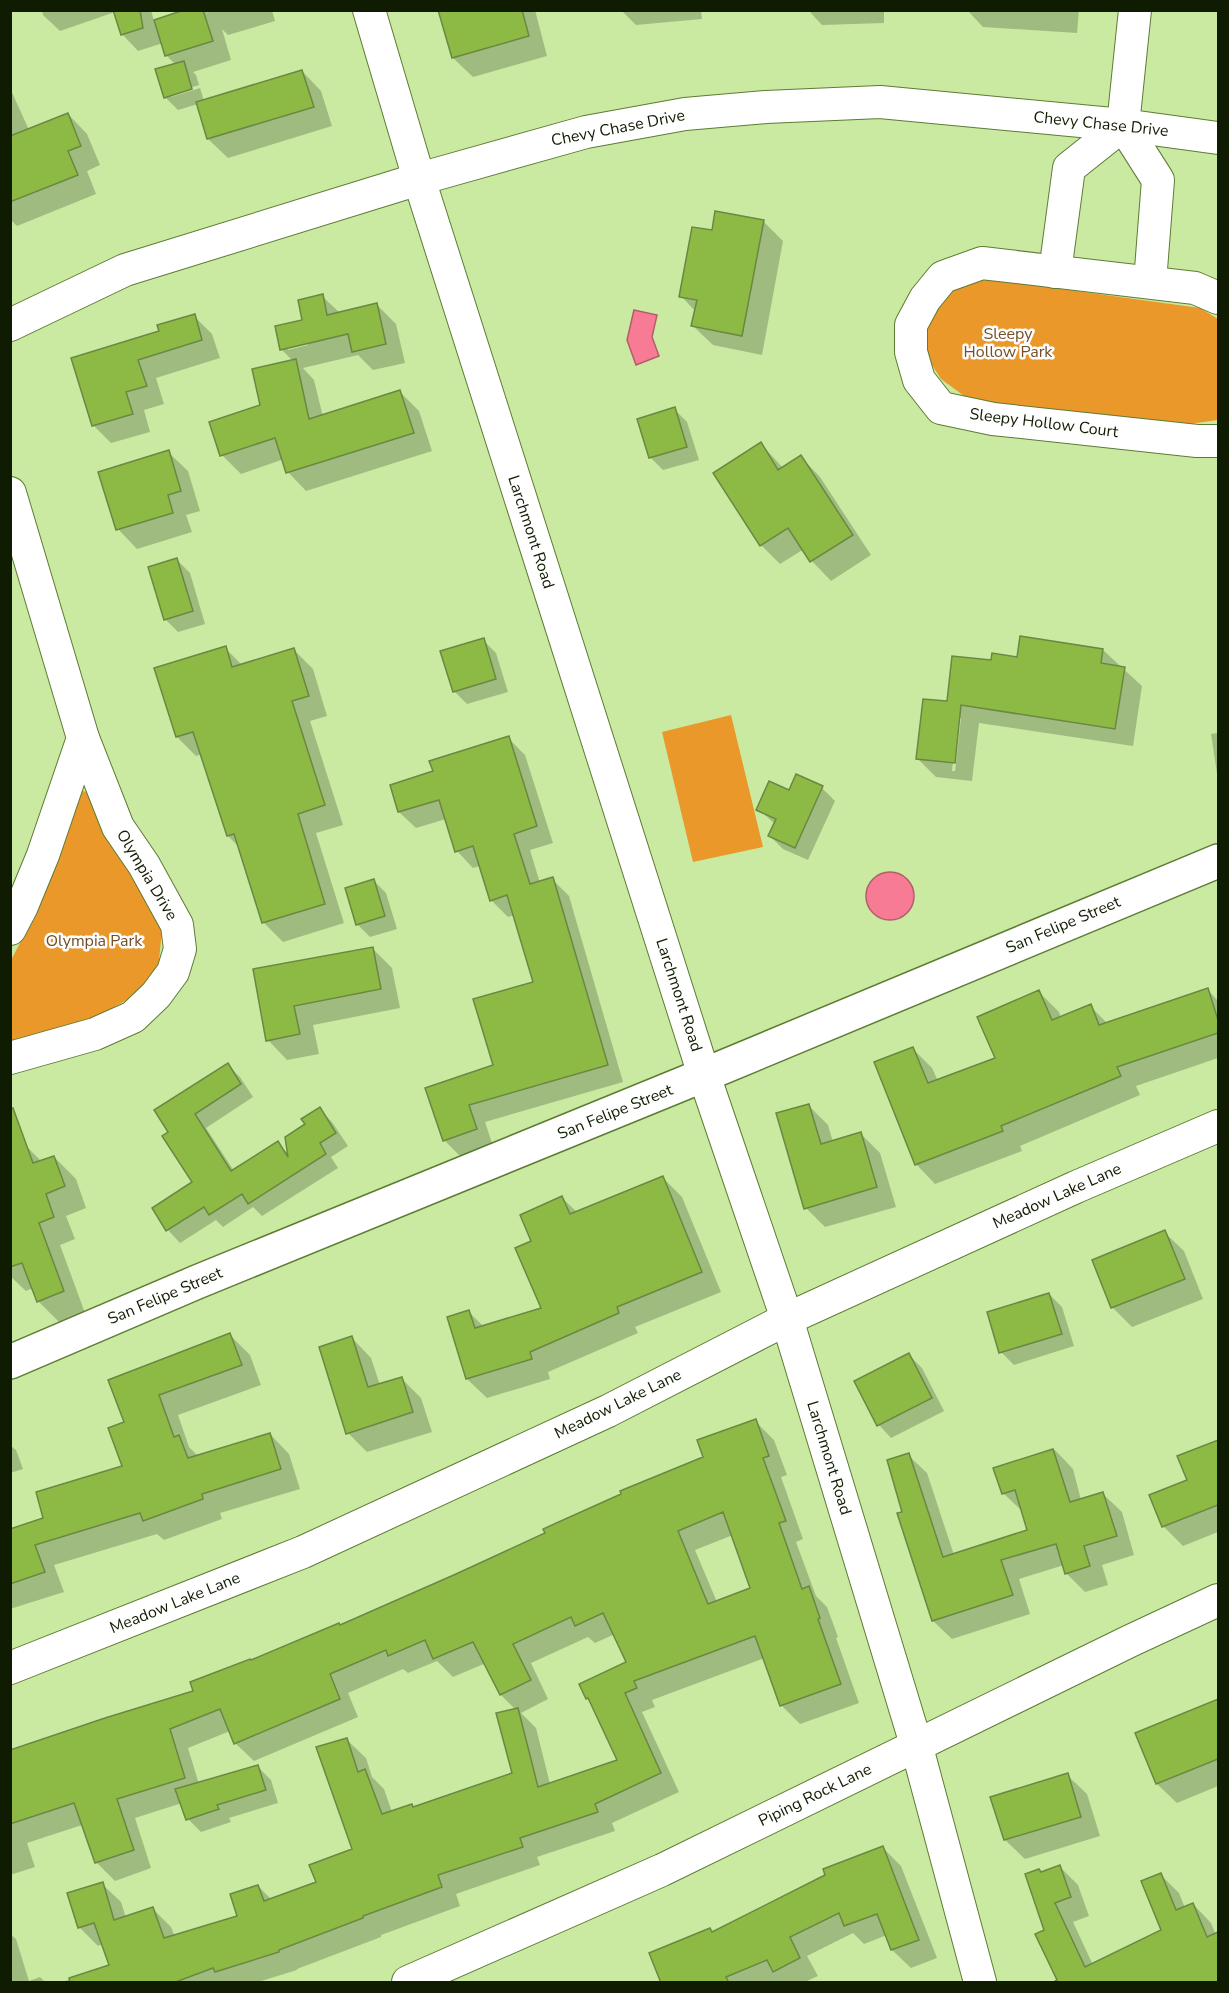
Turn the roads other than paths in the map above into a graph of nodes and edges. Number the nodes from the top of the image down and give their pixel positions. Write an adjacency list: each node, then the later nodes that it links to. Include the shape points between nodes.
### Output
1 (369, 10): 5 (street, Larchmont Road)
2 (1136, 10): 3 (street)
3 (1123, 125): 4 (street, Chevy Chase Drive); 5 (street, Chevy Chase Drive, via 880,102 766,107 685,114 586,132); 6 (street, via 1070,168); 7 (street, via 1158,180)
4 (1218, 138)
5 (419, 179): 9 (street, Chevy Chase Drive, via 125,270); 16 (street, Larchmont Road)
6 (1054, 272): 7 (street, Sleepy Hollow Court); 10 (street, Sleepy Hollow Court, via 982,263 943,277 931,291 911,325 911,352 919,380 941,408 993,419)
7 (1150, 282): 8 (street, Sleepy Hollow Court, via 1195,288)
8 (1218, 298)
9 (10, 325)
10 (1218, 441)
11 (10, 493): 12 (street, Olympia Drive)
12 (83, 738): 14 (street, via 43,855); 15 (street, Olympia Drive, via 118,827 177,925 180,949 173,972 132,1017 95,1034)
13 (1218, 861): 16 (main road, San Felipe Street)
14 (10, 929)
15 (10, 1058)
16 (704, 1075): 18 (street, Larchmont Road); 19 (main road, San Felipe Street)
17 (1218, 1125): 18 (street, Meadow Lake Lane)
18 (787, 1319): 21 (street, Meadow Lake Lane, via 608,1411 303,1552); 22 (street, Larchmont Road)
19 (10, 1362)
20 (1218, 1600): 22 (street, Piping Rock Lane)
21 (10, 1668)
22 (916, 1744): 23 (street, Piping Rock Lane, via 662,1870); 24 (street, Larchmont Road)
23 (408, 1983)
24 (980, 1983)

